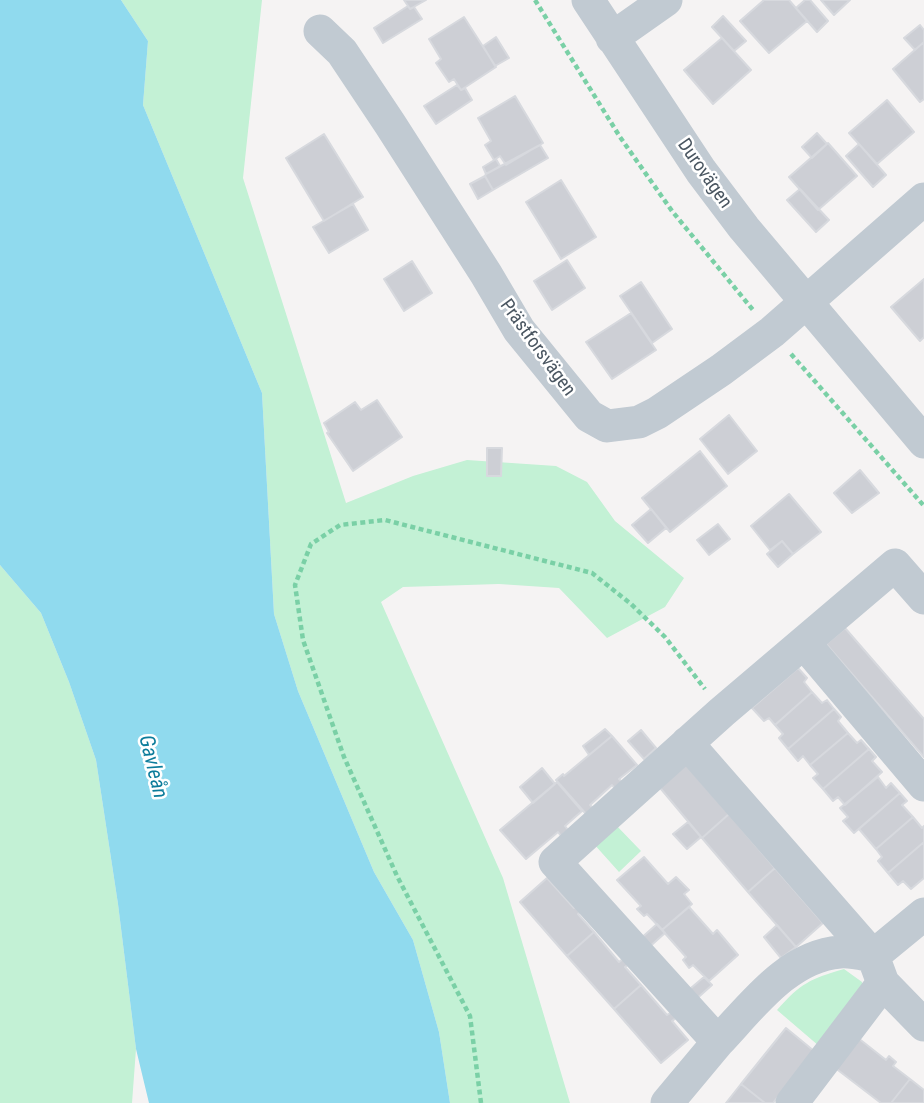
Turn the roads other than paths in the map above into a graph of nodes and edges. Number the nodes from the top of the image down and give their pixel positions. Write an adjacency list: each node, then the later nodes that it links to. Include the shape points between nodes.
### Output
1 (588, 0): 4 (street, Durovägen)
2 (666, 0): 4 (street)
3 (320, 31): 6 (street, Prästforsvägen, via 342,52 376,103 519,330 589,416 607,426 639,422 657,413 772,332)
4 (612, 38): 6 (street, Durovägen, via 701,171)
5 (924, 199): 6 (street)
6 (804, 303): 7 (street, Durovägen)
7 (924, 442)
8 (924, 598): 9 (street, via 895,565)
9 (804, 643): 10 (street); 11 (street)
10 (687, 743): 13 (street); 15 (street, via 555,862)
11 (924, 785)
12 (924, 914): 13 (street)
13 (878, 970): 14 (street); 15 (street, via 838,952 813,958 790,970); 17 (street)
14 (924, 1025)
15 (718, 1042): 16 (street)
16 (667, 1103)
17 (792, 1103)

